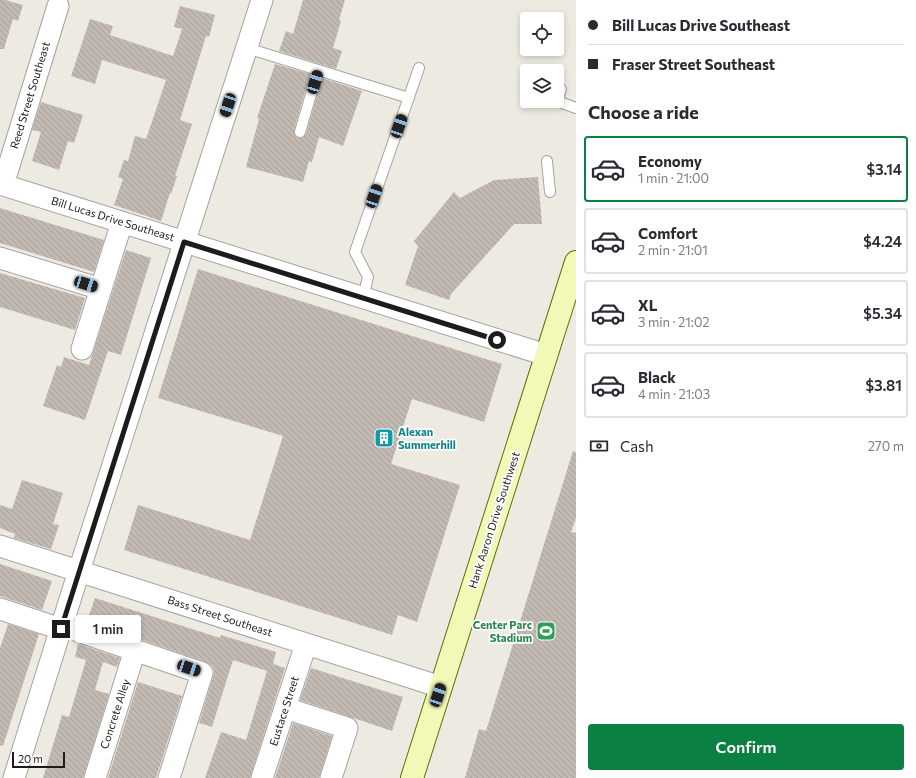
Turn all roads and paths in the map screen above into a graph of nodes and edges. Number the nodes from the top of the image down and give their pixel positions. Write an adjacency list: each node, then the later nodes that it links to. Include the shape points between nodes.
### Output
1 (262, 0): 3 (street)
2 (58, 6): 11 (street, Reed Street Southeast)
3 (247, 48): 5 (lane); 14 (street)
4 (419, 68): 6 (lane)
5 (318, 70): 6 (lane); 9 (lane)
6 (409, 98): 19 (lane, via 355,252 368,277)
7 (564, 104): 8 (lane)
8 (576, 108)
9 (300, 132)
10 (547, 161): 12 (lane)
11 (1, 184): 13 (street, Bill Lucas Drive Southeast)
12 (550, 192)
13 (122, 222): 14 (street, Bill Lucas Drive Southeast); 17 (street)
14 (184, 242): 19 (street, Bill Lucas Drive Southeast); 23 (street)
15 (0, 258): 17 (street)
16 (576, 262): 18 (main road, Hank Aaron Drive Southwest)
17 (101, 289): 20 (street)
18 (572, 289): 21 (main road, Hank Aaron Drive Southwest)
19 (363, 298): 21 (street, Bill Lucas Drive Southeast)
20 (82, 349)
21 (546, 355): 28 (main road, Hank Aaron Drive Southwest)
22 (0, 546): 23 (street, Bass Street Southeast)
23 (78, 571): 25 (street); 26 (street, Bass Street Southeast)
24 (0, 609): 25 (street)
25 (67, 628): 27 (street); 30 (street)
26 (306, 644): 28 (street, Bass Street Southeast); 29 (street, Eustace Street)
27 (136, 650): 31 (street, Concrete Alley); 32 (street, via 202,672)
28 (441, 686): 35 (main road, Hank Aaron Drive Southwest)
29 (285, 708): 33 (street, Eustace Street); 34 (street, via 346,728)
30 (14, 778)
31 (95, 778)
32 (169, 778)
33 (262, 778)
34 (331, 778)
35 (412, 778)

